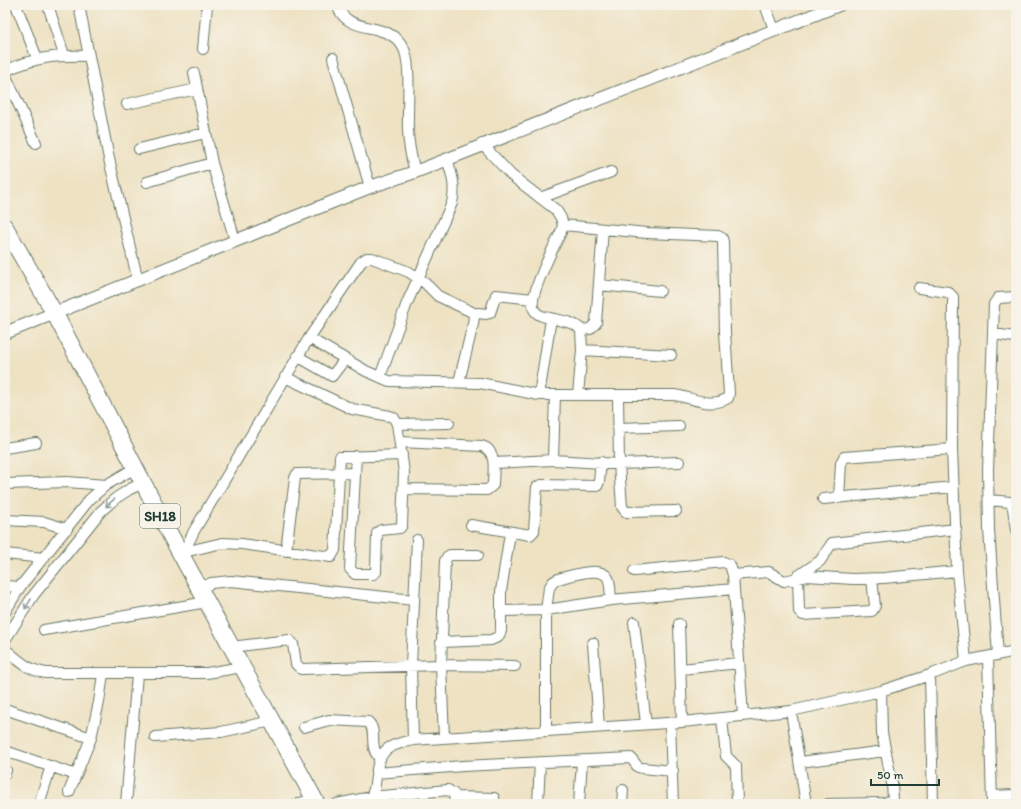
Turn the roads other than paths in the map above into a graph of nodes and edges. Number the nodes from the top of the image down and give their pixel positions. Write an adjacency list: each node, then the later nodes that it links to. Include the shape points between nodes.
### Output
1 (16, 5): 12 (street)
2 (48, 5): 10 (street)
3 (79, 5): 11 (street)
4 (207, 5): 9 (street)
5 (337, 5): 24 (street, via 340,14 347,20 384,31 397,38 404,48 407,63 409,145)
6 (765, 5): 8 (street)
7 (839, 5): 8 (street)
8 (774, 29): 20 (street)
9 (204, 49)
10 (64, 55): 11 (street); 12 (street)
11 (89, 56): 34 (street, via 109,159)
12 (37, 58): 14 (street)
13 (333, 58): 27 (street)
14 (5, 72): 19 (street)
15 (194, 73): 16 (street)
16 (197, 89): 17 (street); 18 (street)
17 (127, 104)
18 (205, 134): 21 (street); 23 (street)
19 (36, 143)
20 (482, 144): 22 (street); 28 (street, via 511,175)
21 (139, 149)
22 (447, 159): 24 (street); 33 (street, via 455,191)
23 (212, 163): 26 (street); 32 (street)
24 (415, 172): 27 (street)
25 (611, 172): 28 (street)
26 (146, 182)
27 (370, 187): 32 (street)
28 (540, 198): 29 (street, via 556,210)
29 (563, 225): 31 (street); 39 (street)
30 (5, 227): 40 (main road, SH18)
31 (603, 229): 35 (street); 58 (street, via 718,236 723,242 728,398 704,402 674,395)
32 (236, 240): 34 (street)
33 (418, 277): 41 (street, via 438,296 468,308); 47 (street, via 367,258 361,262); 53 (street)
34 (138, 281): 40 (street)
35 (599, 285): 37 (street); 43 (street, via 596,324 590,329)
36 (920, 288): 66 (street, via 948,292 953,297)
37 (660, 291)
38 (1016, 297): 45 (street, via 995,300)
39 (533, 299): 41 (street, via 496,295 490,313 478,313); 42 (street, via 535,312)
40 (55, 314): 44 (street); 74 (main road, SH18)
41 (474, 316): 54 (street)
42 (551, 319): 43 (street, via 575,324); 55 (street)
43 (581, 330): 48 (street)
44 (5, 333)
45 (994, 334): 46 (street); 84 (street)
46 (1016, 337)
47 (309, 338): 50 (street); 51 (street)
48 (582, 350): 49 (street); 57 (street)
49 (671, 355)
50 (297, 356): 51 (street, via 332,376); 52 (street)
51 (345, 359): 53 (street)
52 (285, 377): 60 (street, via 352,409 390,416); 94 (street)
53 (380, 377): 54 (street, via 403,382)
54 (459, 382): 55 (street, via 480,383)
55 (539, 395): 56 (street)
56 (555, 395): 57 (street); 69 (street)
57 (578, 395): 58 (street)
58 (618, 396): 62 (street)
59 (449, 423): 60 (street)
60 (397, 424): 63 (street)
61 (679, 426): 62 (street)
62 (618, 428): 73 (street)
63 (400, 442): 67 (street); 72 (street, via 482,446 492,453)
64 (36, 443): 65 (street)
65 (5, 448)
66 (952, 449): 80 (street); 82 (street, via 844,457 841,463)
67 (402, 455): 68 (street); 81 (street)
68 (356, 456): 75 (street, via 340,457); 76 (street)
69 (553, 460): 70 (street); 72 (street)
70 (601, 462): 73 (street); 91 (street, via 597,486 537,487 533,534)
71 (680, 462): 73 (street)
72 (494, 463): 81 (street, via 493,485 487,490)
73 (619, 464): 85 (street, via 624,511)
74 (135, 468): 77 (main road, SH18); 79 (street)
75 (339, 472): 76 (street); 93 (street, via 298,474 295,478); 93 (street, via 334,554 328,557)
76 (355, 472): 81 (street, via 350,569 355,574 376,573 377,533 381,530 400,528 402,525)
77 (143, 483): 94 (main road, SH18); 115 (street, one-way to 115, via 130,488 101,511 33,596)
78 (5, 484): 79 (street, via 67,482)
79 (106, 485): 88 (street, via 90,500)
80 (954, 487): 82 (street); 89 (street)
81 (404, 489)
82 (839, 498): 83 (street)
83 (824, 499)
84 (989, 500): 90 (street, via 1010,502); 121 (street)
85 (676, 511)
86 (5, 520): 88 (street, via 44,522)
87 (471, 525): 91 (street)
88 (67, 529): 97 (street)
89 (956, 529): 99 (street); 101 (street, via 836,541 820,561)
90 (1016, 530)
91 (510, 533): 110 (street, via 502,578)
92 (417, 540): 107 (street)
93 (286, 551): 94 (street, via 222,543)
94 (182, 552): 106 (main road, SH18)
95 (5, 554): 97 (street)
96 (478, 555): 116 (street, via 454,555 447,557 445,561)
97 (44, 558): 104 (street)
98 (634, 571): 100 (street, via 724,562 730,565)
99 (957, 571): 102 (street); 122 (street)
100 (733, 575): 101 (street, via 763,572 774,574 784,582); 105 (street)
101 (797, 579): 102 (street, via 807,576); 102 (street, via 799,611 804,615 872,611 875,606)
102 (872, 579)
103 (5, 586): 104 (street)
104 (20, 587): 111 (street)
105 (734, 589): 108 (street); 123 (street)
106 (203, 595): 107 (street, via 211,583 232,581); 114 (street); 118 (main road, SH18)
107 (414, 600): 124 (street)
108 (611, 600): 109 (street); 109 (street, via 608,578 603,572 596,571 552,582)
109 (546, 610): 110 (street); 143 (street)
110 (501, 611): 116 (street, via 501,631 498,637 491,640)
111 (5, 612)
112 (634, 622): 140 (street)
113 (679, 624): 128 (street)
114 (44, 630)
115 (5, 640)
116 (442, 642): 125 (street)
117 (593, 643): 142 (street)
118 (231, 647): 124 (street, via 289,640 293,644 297,668 301,669); 127 (main road, SH18)
119 (5, 649): 129 (street, via 27,668 36,671)
120 (1016, 651): 121 (street)
121 (993, 656): 122 (street); 162 (street)
122 (966, 661): 131 (street)
123 (739, 664): 128 (street); 135 (street)
124 (411, 665): 125 (street); 147 (street)
125 (441, 665): 126 (street); 146 (street)
126 (515, 666)
127 (242, 667): 130 (street, via 207,673); 137 (main road, SH18)
128 (681, 669): 138 (street)
129 (103, 674): 130 (street); 145 (street)
130 (137, 674): 166 (street)
131 (930, 676): 132 (street); 177 (street)
132 (880, 691): 134 (street); 149 (street)
133 (5, 709): 145 (street)
134 (791, 711): 135 (street); 153 (street)
135 (743, 716): 136 (street)
136 (722, 719): 138 (street); 174 (street, via 726,756 736,766)
137 (272, 721): 144 (street, via 221,732); 163 (main road, SH18)
138 (682, 722): 139 (street)
139 (670, 723): 140 (street); 155 (street)
140 (646, 724): 142 (street)
141 (304, 726): 150 (street, via 329,720 368,722 373,730 372,746)
142 (599, 727): 143 (street)
143 (546, 730): 146 (street)
144 (155, 737)
145 (91, 738): 157 (street)
146 (444, 738): 147 (street)
147 (413, 740): 150 (street, via 392,745 383,751)
148 (5, 750): 154 (street)
149 (885, 751): 153 (street); 176 (street, via 893,800 885,803)
150 (379, 758): 156 (street)
151 (582, 761): 152 (street); 155 (street, via 631,758 638,767); 171 (street)
152 (540, 762): 156 (street); 170 (street)
153 (800, 762): 175 (street)
154 (51, 766): 157 (street); 165 (street)
155 (673, 771): 173 (street)
156 (376, 773): 161 (street)
157 (76, 775): 159 (street)
158 (624, 790): 172 (street)
159 (69, 792)
160 (1016, 795): 162 (street)
161 (371, 798): 164 (street, via 448,790 452,791); 168 (street)
162 (992, 800)
163 (316, 801): 167 (street)
164 (455, 801): 169 (street, via 494,798)
165 (39, 804)
166 (126, 804)
167 (296, 804)
168 (337, 804)
169 (495, 804)
170 (538, 804)
171 (579, 804)
172 (622, 804)
173 (673, 804)
174 (737, 804)
175 (806, 804)
176 (828, 804)
177 (933, 804)

